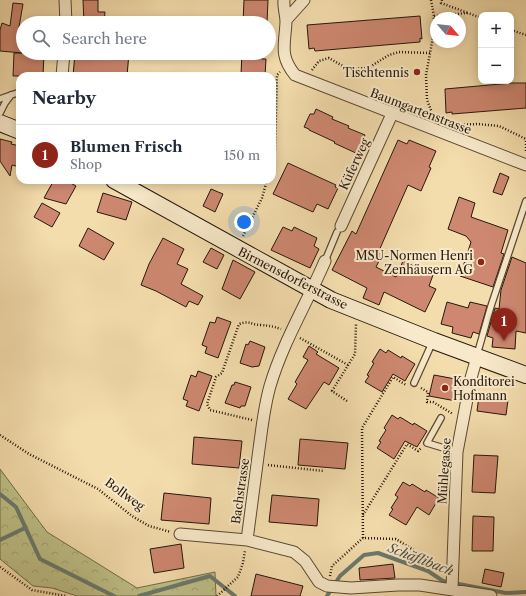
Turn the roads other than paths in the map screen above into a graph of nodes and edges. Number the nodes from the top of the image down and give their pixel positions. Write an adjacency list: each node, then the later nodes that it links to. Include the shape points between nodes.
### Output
1 (65, 0): 4 (street)
2 (284, 0): 5 (street)
3 (304, 0): 5 (street)
4 (66, 16)
5 (286, 20): 12 (street, Baumgartenstrasse, via 283,44 288,66 295,75)
6 (63, 60): 7 (street)
7 (62, 72)
8 (16, 93): 9 (lane)
9 (11, 95): 10 (lane); 11 (lane)
10 (0, 99)
11 (0, 113)
12 (392, 114): 15 (street, Baumgartenstrasse); 18 (street, Küferweg)
13 (0, 123): 14 (main road)
14 (16, 129)
15 (526, 165)
16 (121, 184): 20 (main road, Birmensdorferstrasse)
17 (526, 201): 22 (lane)
18 (339, 229): 19 (lane, Küferweg)
19 (325, 261): 20 (street, Küferweg)
20 (312, 290): 21 (main road, Birmensdorferstrasse); 28 (street, Bachstrasse, via 290,333 270,388)
21 (434, 341): 22 (main road, Birmensdorferstrasse); 24 (lane)
22 (477, 357): 23 (main road, Birmensdorferstrasse); 26 (street, Mühlegasse)
23 (526, 375)
24 (414, 383)
25 (441, 418): 26 (lane, via 428,442)
26 (457, 452): 29 (street, Mühlegasse)
27 (180, 534): 28 (street)
28 (247, 540): 29 (street, Bachstrasse, via 294,552 305,560 319,582 327,586 420,586)
29 (452, 581): 30 (street)
30 (491, 596)

